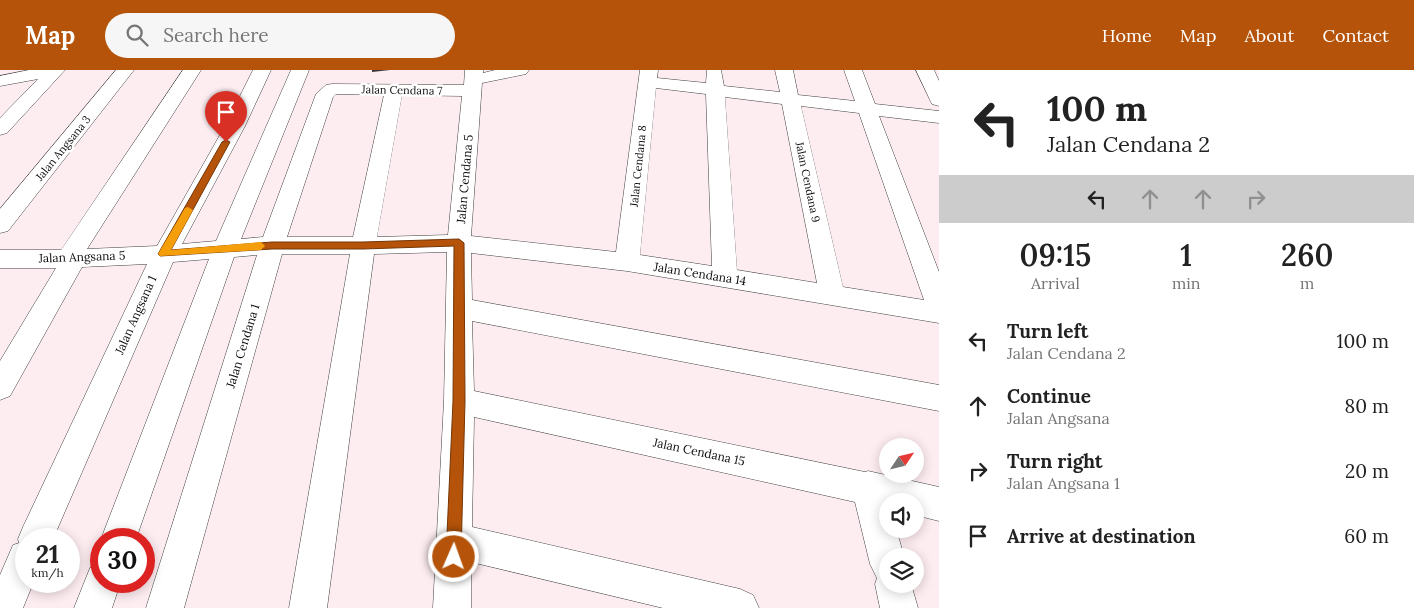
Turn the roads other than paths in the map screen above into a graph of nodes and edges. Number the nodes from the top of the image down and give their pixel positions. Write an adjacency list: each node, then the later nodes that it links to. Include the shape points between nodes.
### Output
1 (56, 70): 13 (street); 20 (street)
2 (125, 70): 21 (street, Jalan Angsana 3)
3 (192, 70): 27 (street)
4 (262, 70): 26 (street, Jalan Angsana 1)
5 (300, 70): 25 (street)
6 (520, 70): 12 (street, Jalan Cendana 7)
7 (784, 70): 16 (street, Jalan Cendana 9)
8 (853, 70): 18 (street)
9 (925, 70): 17 (street)
10 (648, 76): 11 (street); 29 (street, Jalan Cendana 8)
11 (715, 79): 16 (street); 30 (street)
12 (473, 80): 15 (street, Jalan Cendana 7); 22 (street, Jalan Cendana 5)
13 (0, 82)
14 (332, 89): 15 (street, Jalan Cendana 7); 23 (street, Jalan Cendana 1, via 325,94)
15 (394, 90): 24 (street)
16 (790, 98): 18 (street); 31 (street, Jalan Cendana 9)
17 (939, 100)
18 (867, 108): 19 (street); 32 (street)
19 (939, 117)
20 (0, 129)
21 (0, 225)
22 (459, 243): 24 (street, Jalan Cendana 14); 29 (street, Jalan Cendana 14); 33 (street, Jalan Cendana 5)
23 (272, 245): 24 (street, Jalan Cendana 14); 25 (street, Jalan Angsana 5); 49 (street, Jalan Cendana 1)
24 (363, 246): 50 (street)
25 (224, 248): 26 (street, Jalan Angsana 5); 41 (street)
26 (164, 254): 27 (street, Jalan Angsana 5); 40 (street, Jalan Angsana 1)
27 (72, 258): 28 (street, Jalan Angsana 5); 35 (street)
28 (0, 259)
29 (627, 262): 30 (street, Jalan Cendana 14)
30 (725, 278): 31 (street, Jalan Cendana 14)
31 (832, 295): 34 (street, Jalan Cendana 14)
32 (939, 306)
33 (459, 308): 36 (street); 37 (street, Jalan Cendana 5)
34 (939, 313)
35 (0, 387)
36 (939, 398)
37 (459, 401): 38 (street, Jalan Cendana 15); 42 (street, Jalan Cendana 5)
38 (868, 487): 39 (street, Jalan Cendana 15); 43 (street)
39 (939, 504)
40 (40, 528)
41 (122, 528)
42 (454, 540): 51 (street, Jalan Cendana 5); 52 (street)
43 (884, 548)
44 (15, 583): 47 (street)
45 (99, 593): 48 (street)
46 (895, 593): 53 (street)
47 (4, 608)
48 (93, 608)
49 (165, 608)
50 (308, 608)
51 (452, 608)
52 (740, 608)
53 (899, 608)

